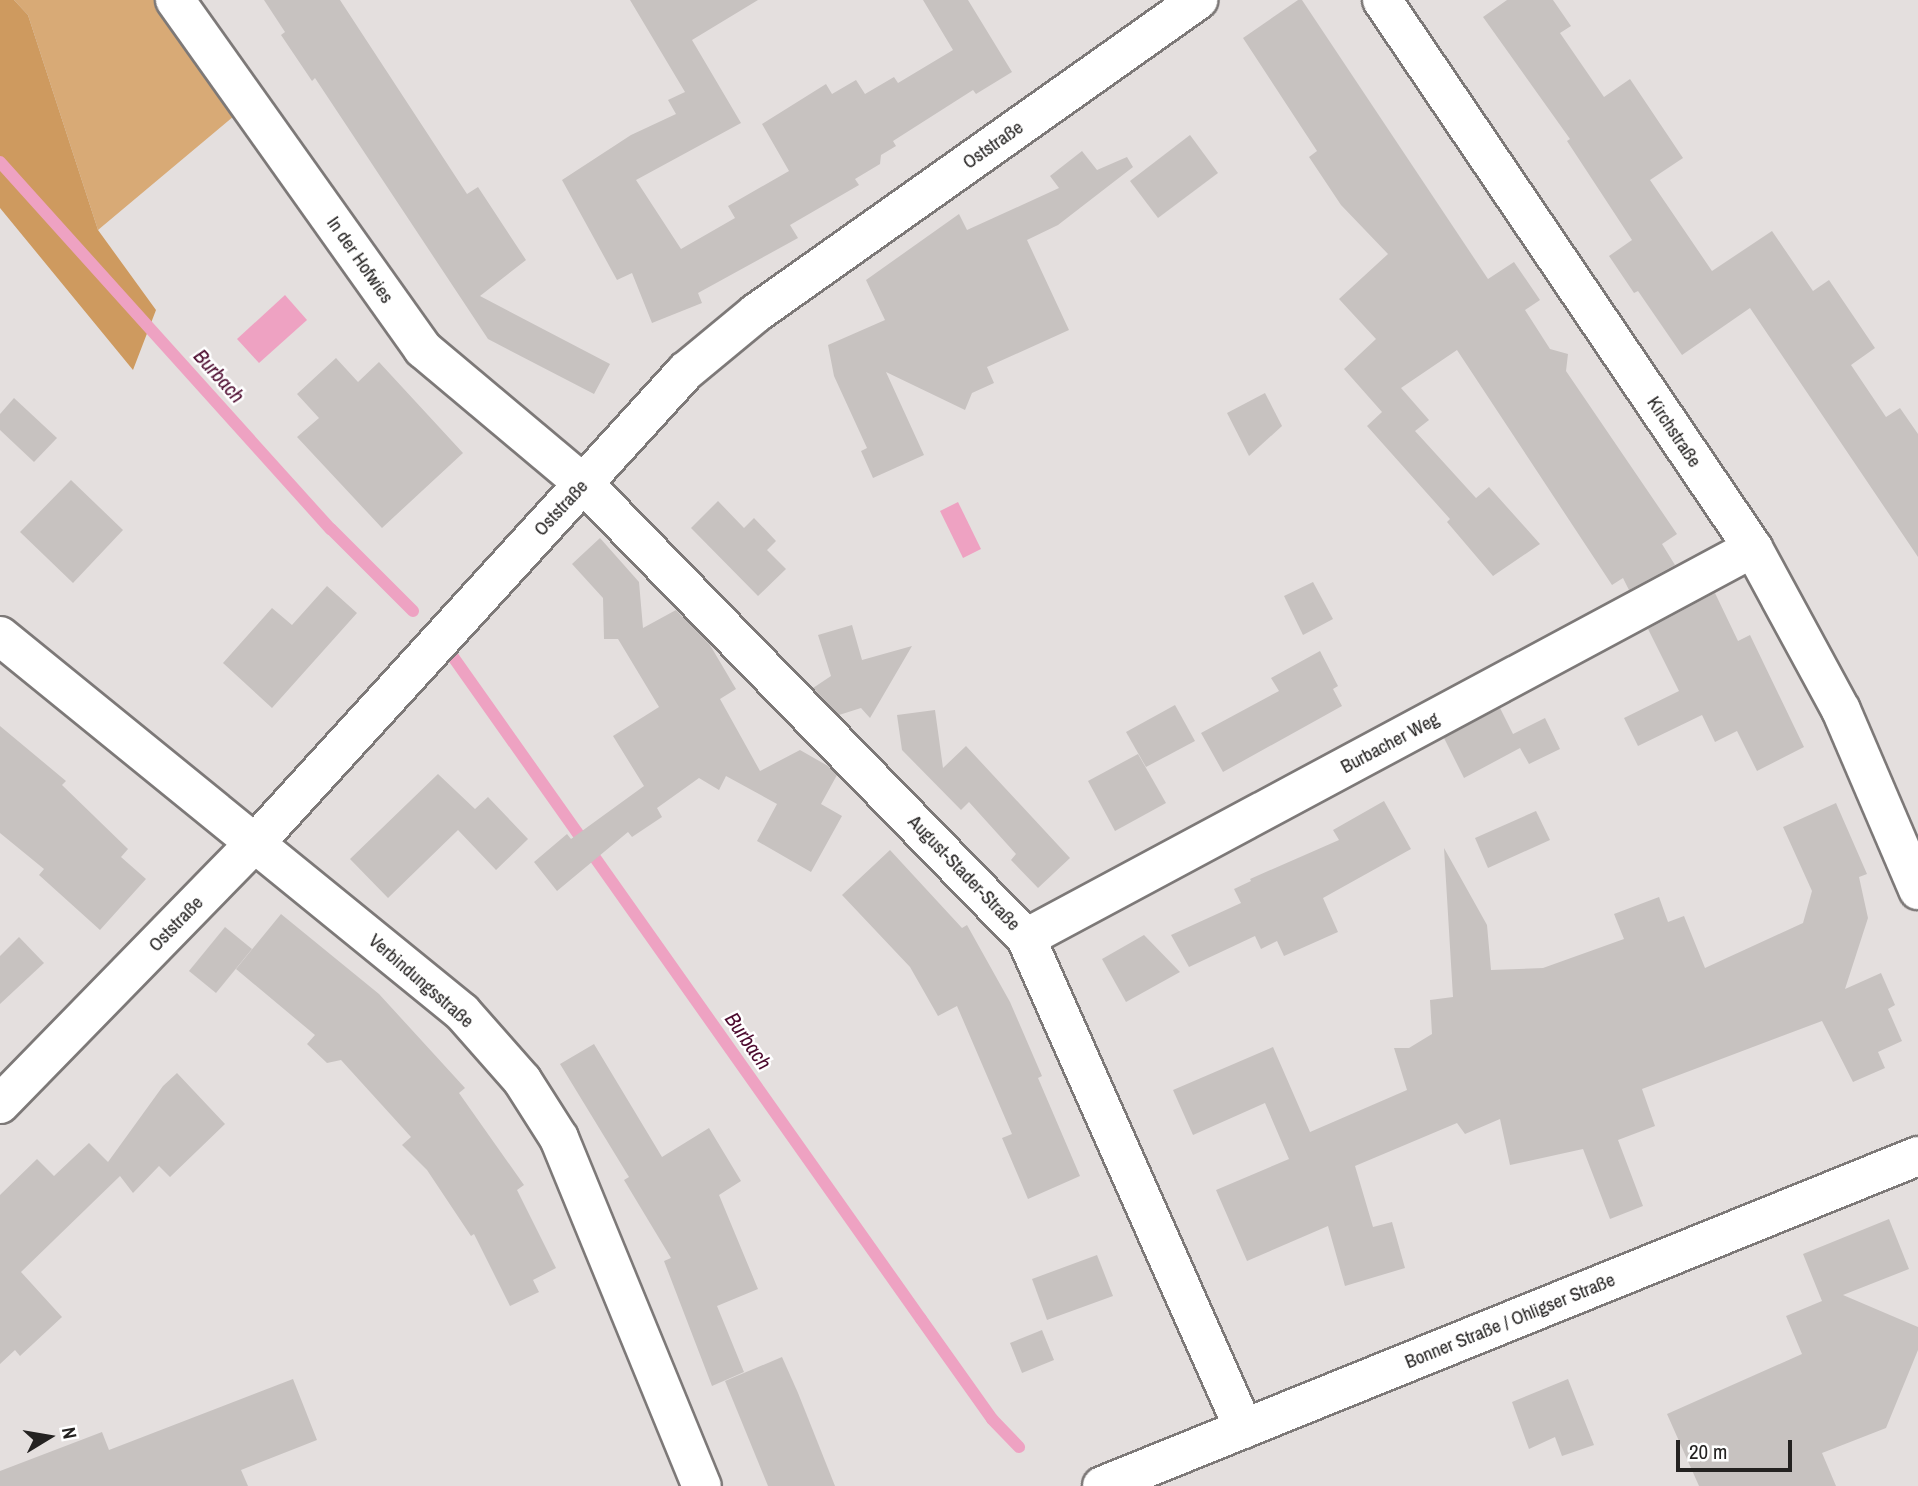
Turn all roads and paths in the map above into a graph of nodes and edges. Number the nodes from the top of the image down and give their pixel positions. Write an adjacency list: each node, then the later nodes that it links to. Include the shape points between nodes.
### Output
1 (175, 0): 4 (street, In der Hofwies, via 423,349)
2 (1198, 0): 4 (street, Oststraße, via 756,313 686,371)
3 (1382, 0): 5 (street, Kirchstraße)
4 (584, 484): 7 (street, Oststraße); 9 (street, August-Stader-Straße)
5 (1753, 548): 8 (street, Kirchstraße, via 1841,710); 9 (street, Burbacher Weg)
6 (0, 636): 7 (street, Verbindungsstraße)
7 (256, 842): 10 (street, Oststraße); 13 (street, Verbindungsstraße, via 462,1012 522,1080 559,1138)
8 (1918, 890)
9 (1027, 938): 12 (street, August-Stader-Straße)
10 (0, 1104)
11 (1918, 1156): 12 (street, Bonner Straße / Ohligser Straße)
12 (1244, 1429): 14 (street, Bonner Straße / Ohligser Straße)
13 (702, 1486)
14 (1102, 1486)

